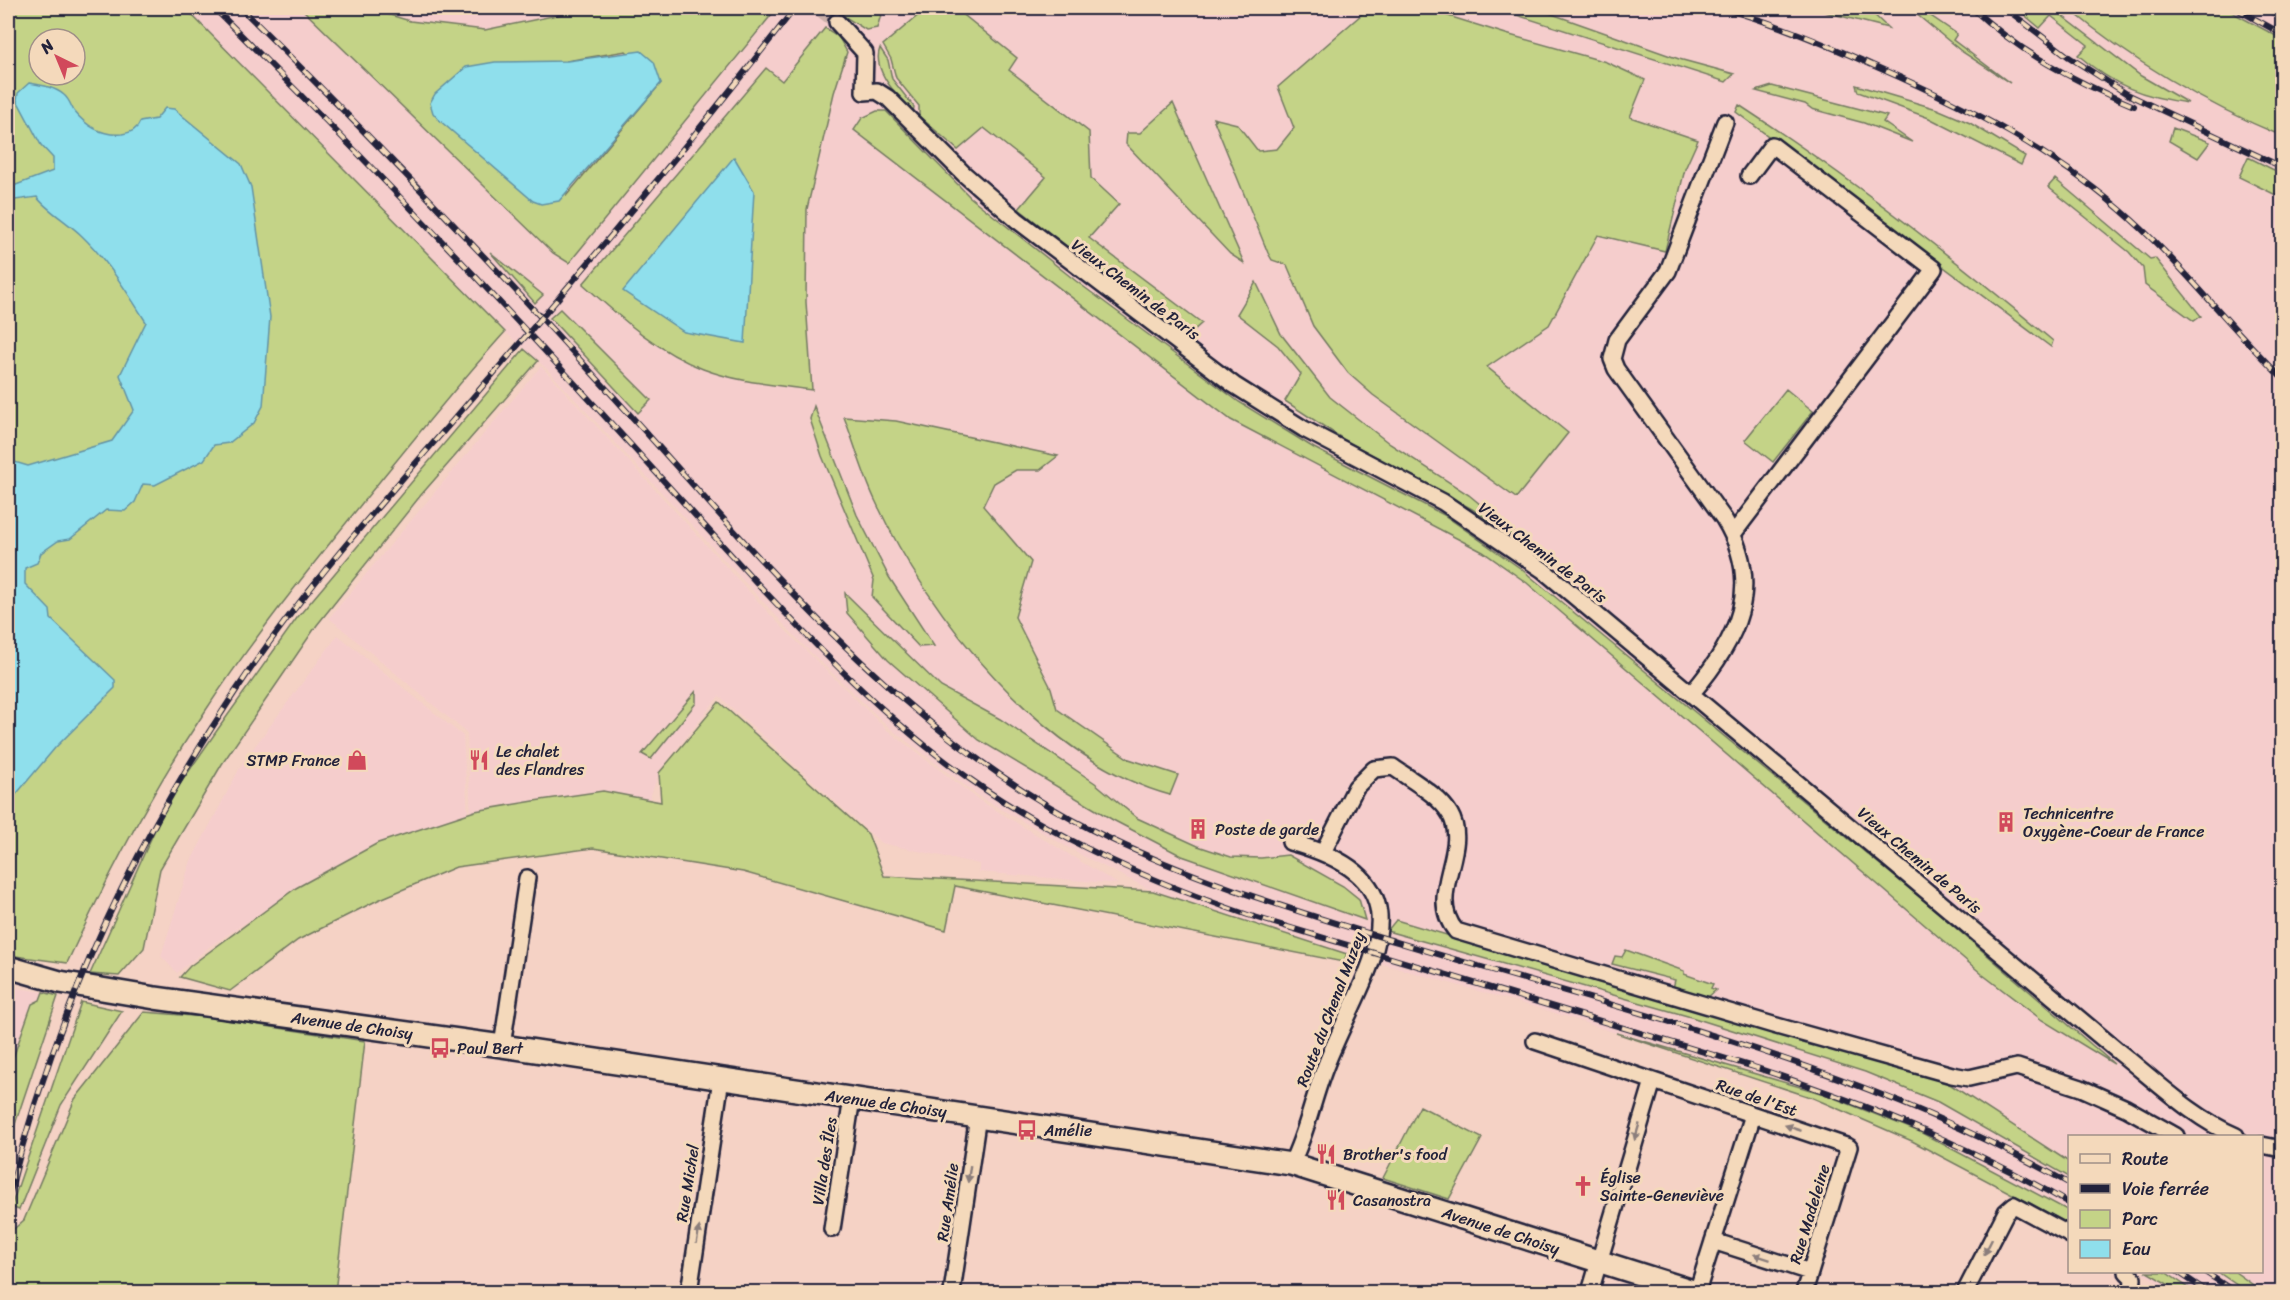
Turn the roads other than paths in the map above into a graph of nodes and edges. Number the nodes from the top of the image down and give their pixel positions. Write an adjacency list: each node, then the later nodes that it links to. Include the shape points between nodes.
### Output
1 (837, 22): 5 (street, Vieux Chemin de Paris, via 865,53 864,92 877,91 888,98 978,188 1033,233 1234,385 1304,429 1443,502 1495,536 1570,592)
2 (1725, 122): 4 (street, via 1671,264 1617,339 1612,359 1620,376)
3 (1749, 176): 4 (street, via 1772,145 1934,269)
4 (1733, 534): 5 (street, via 1743,575 1741,617 1719,659)
5 (1691, 694): 20 (street, Vieux Chemin de Paris, via 2120,1052 2183,1103)
6 (1290, 842): 7 (street, Route du Chenal Muzey)
7 (1323, 852): 19 (street, via 1356,787 1374,770 1393,767 1452,816 1456,837 1444,910 1456,931 1952,1075 1969,1078 2018,1067 2117,1104); 24 (street, Route du Chenal Muzey, via 1354,869 1369,887 1379,908 1380,926 1370,966 1327,1063)
8 (527, 878): 13 (street)
9 (8, 966): 11 (main road, Avenue de Choisy)
10 (8, 979): 11 (main road, Avenue de Choisy)
11 (60, 982): 13 (main road, Avenue de Choisy)
12 (1534, 1041): 15 (street, Rue de l'Est)
13 (502, 1046): 14 (main road, Avenue de Choisy)
14 (721, 1079): 16 (main road, Avenue de Choisy); 30 (street, Rue Michel, one-way to 14)
15 (1653, 1081): 17 (street, Rue de l'Est); 28 (street, one-way to 28)
16 (852, 1098): 18 (main road, Avenue de Choisy); 25 (street, Villa des Îles)
17 (1753, 1115): 22 (street, Rue de l'Est, one-way to 17); 27 (street)
18 (978, 1116): 24 (main road, Avenue de Choisy); 31 (street, Rue Amélie, one-way to 31)
19 (2172, 1135)
20 (2232, 1135)
21 (2263, 1146): 23 (street)
22 (1849, 1147): 29 (street, Rue Madeleine)
23 (2283, 1149)
24 (1291, 1164): 28 (main road, Avenue de Choisy)
25 (832, 1229)
26 (2068, 1234): 35 (street, one-way to 35, via 2014,1205 2006,1212)
27 (1713, 1241): 29 (street, one-way to 27); 33 (street)
28 (1598, 1261): 32 (street); 33 (main road, Avenue de Choisy)
29 (1810, 1272): 34 (street, Rue Madeleine)
30 (689, 1293)
31 (952, 1293)
32 (1590, 1293)
33 (1696, 1293)
34 (1804, 1293)
35 (1965, 1293)

